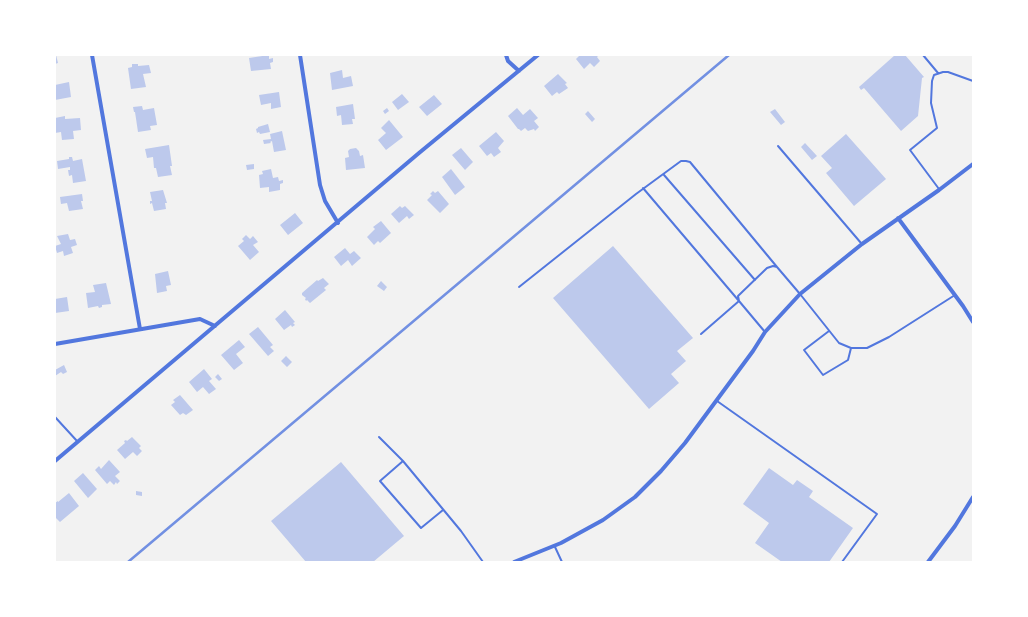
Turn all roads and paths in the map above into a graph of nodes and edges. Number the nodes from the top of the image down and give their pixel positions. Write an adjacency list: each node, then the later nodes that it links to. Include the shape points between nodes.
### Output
1 (92, 55): 25 (street)
2 (300, 55): 15 (street, via 320,185 325,201)
3 (506, 55): 6 (street, via 508,61)
4 (538, 55): 6 (street)
5 (922, 55): 7 (lane)
6 (519, 71): 15 (street)
7 (938, 73): 8 (lane, via 948,72); 13 (lane, via 934,75 931,91 931,104 937,128 910,150)
8 (973, 81)
9 (778, 146): 16 (lane)
10 (973, 164): 13 (street)
11 (664, 174): 12 (lane); 17 (lane, via 681,161 690,162); 18 (lane)
12 (643, 188): 19 (lane); 22 (lane)
13 (940, 190): 14 (street)
14 (898, 218): 16 (street); 21 (street)
15 (338, 223): 24 (street)
16 (862, 244): 20 (street)
17 (777, 267): 18 (lane, via 767,268); 20 (lane)
18 (755, 280): 22 (lane, via 738,296)
19 (519, 287)
20 (800, 294): 26 (lane); 27 (street)
21 (955, 294): 23 (street); 30 (lane, via 889,337 867,348)
22 (739, 301): 27 (lane); 28 (lane)
23 (973, 322)
24 (215, 326): 25 (street, via 200,320); 34 (street)
25 (140, 329): 29 (street)
26 (829, 330): 30 (lane, via 839,343); 30 (lane, via 804,350 823,375 848,360)
27 (765, 332): 31 (street)
28 (701, 334)
29 (55, 344)
30 (851, 348)
31 (717, 401): 39 (street, via 661,471 635,497 603,520); 43 (lane, via 877,514)
32 (55, 417): 34 (lane)
33 (379, 437): 35 (lane)
34 (77, 442): 36 (street)
35 (403, 460): 38 (lane); 38 (lane, via 380,480 421,528)
36 (55, 461)
37 (973, 497): 44 (street)
38 (443, 510): 40 (lane)
39 (555, 545): 41 (street); 42 (lane)
40 (483, 562)
41 (514, 562)
42 (562, 562)
43 (842, 562)
44 (928, 562)

